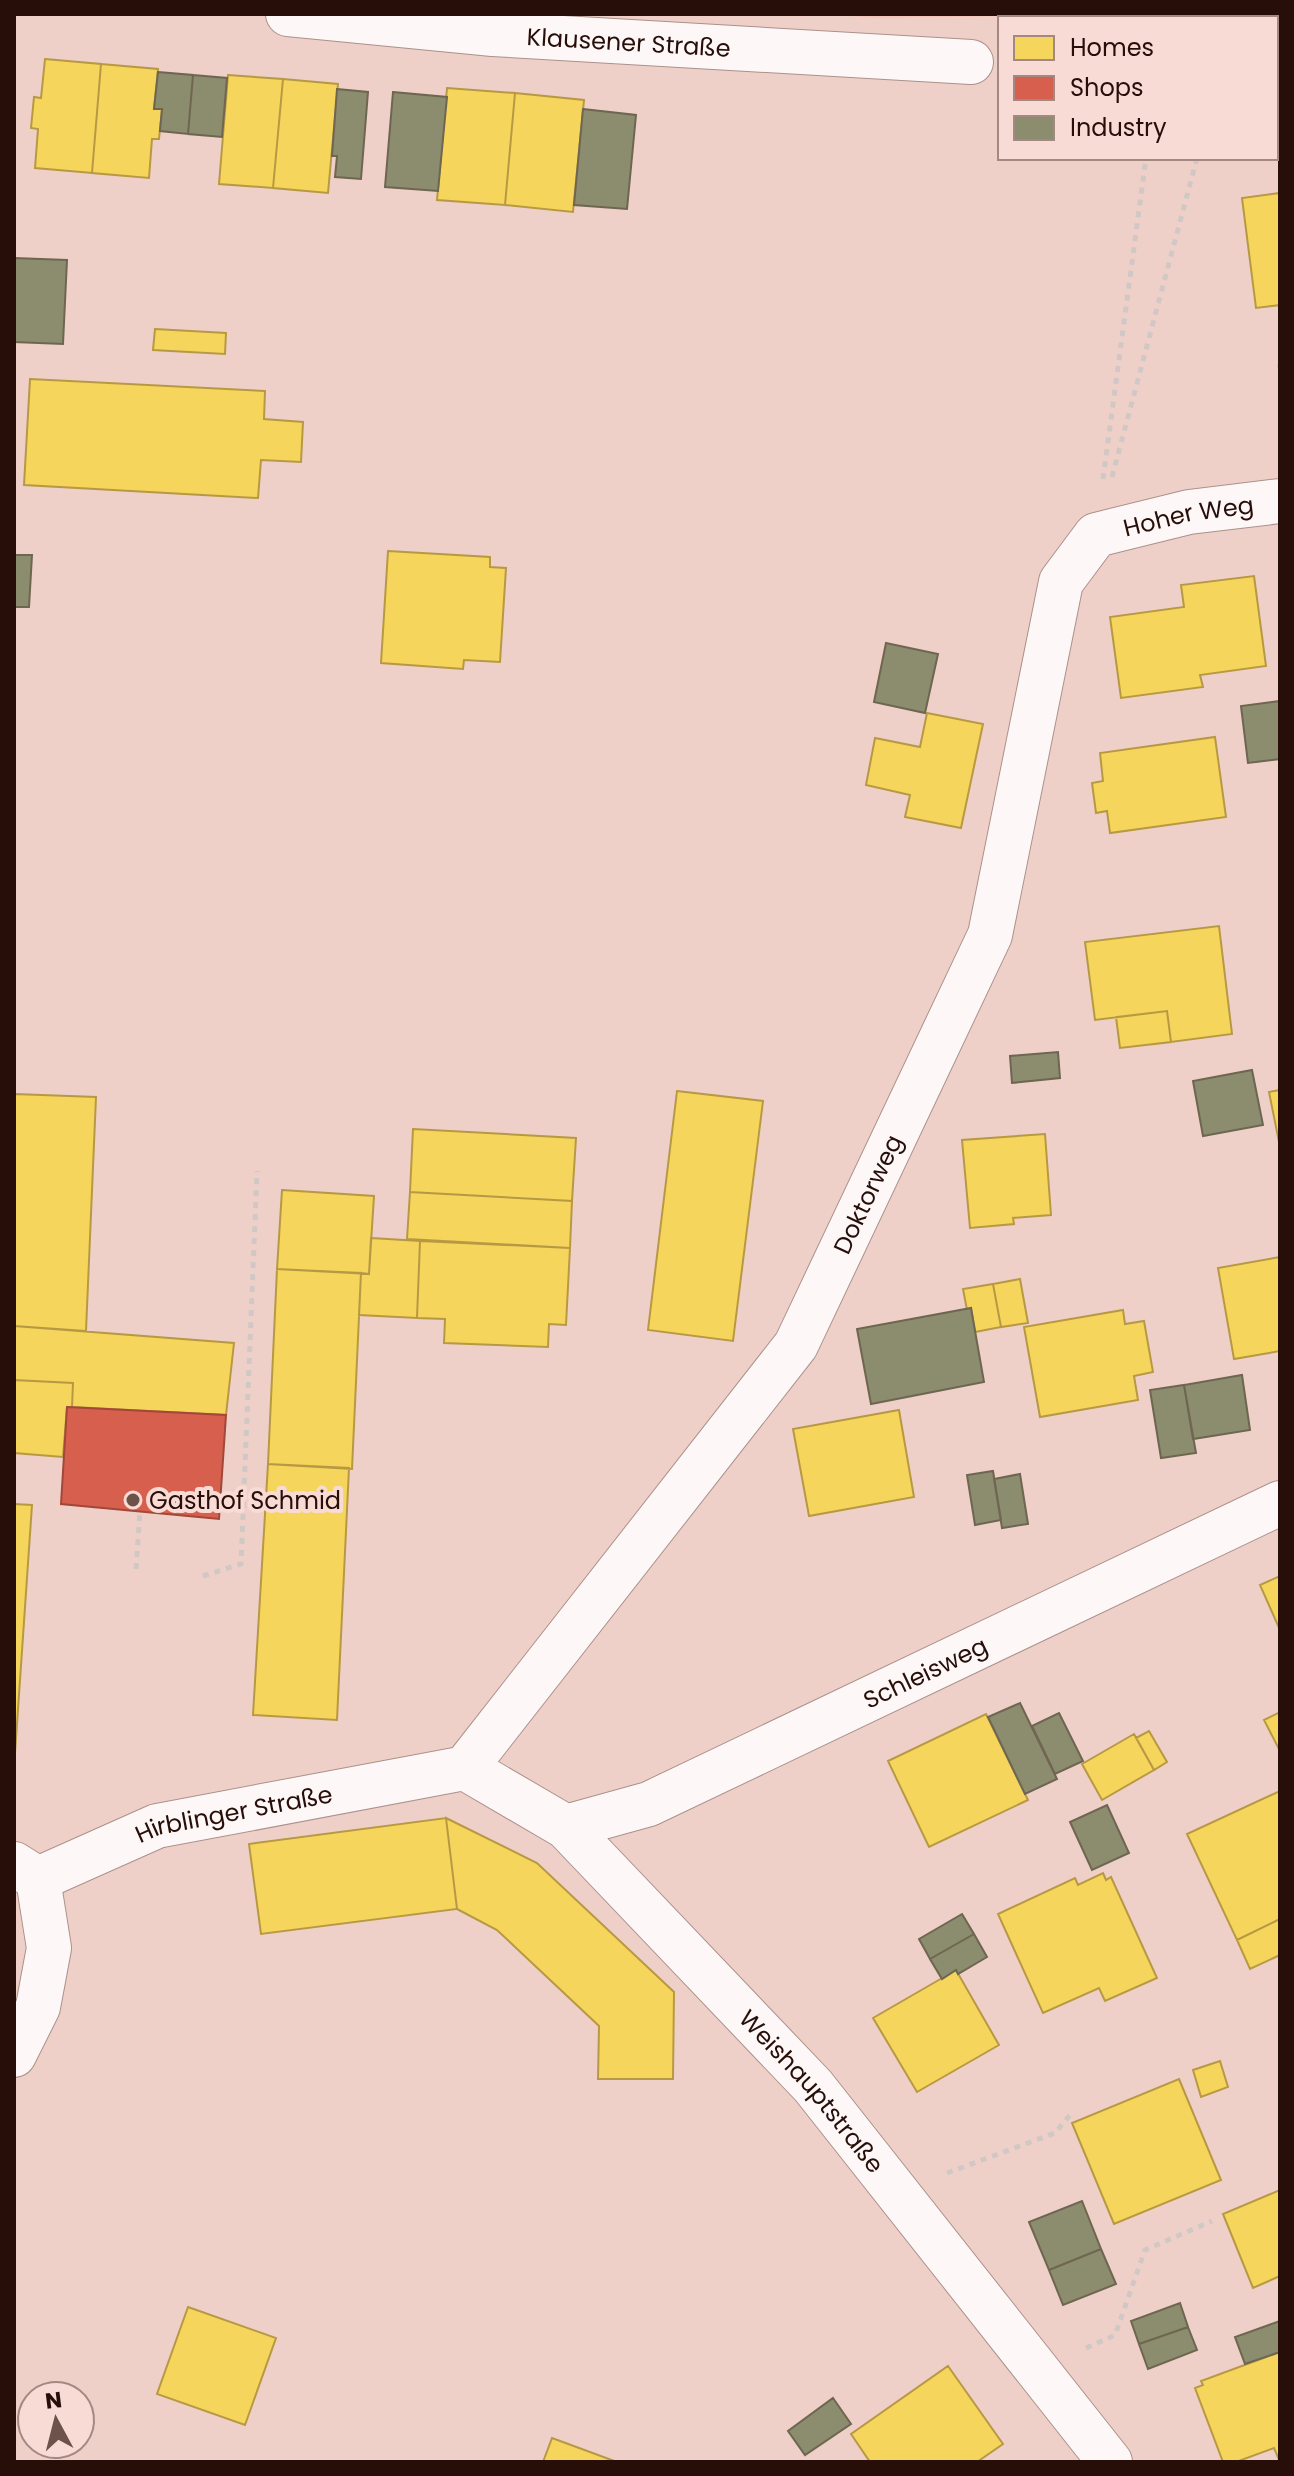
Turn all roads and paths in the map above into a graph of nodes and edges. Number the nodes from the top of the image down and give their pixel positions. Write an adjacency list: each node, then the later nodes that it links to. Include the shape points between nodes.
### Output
1 (288, 14): 2 (street, Klausener Straße, via 493,34)
2 (971, 62)
3 (1146, 160): 6 (path)
4 (1196, 160): 6 (path)
5 (1280, 501): 6 (street, Hoher Weg, via 1189,512)
6 (1096, 535): 12 (street, Doktorweg, via 1061,582 990,935 796,1345)
7 (257, 1171): 11 (path, via 241,1564)
8 (1280, 1503): 13 (street, Schleisweg, via 649,1804)
9 (140, 1511): 10 (path)
10 (136, 1569)
11 (203, 1576)
12 (465, 1768): 13 (street, Weishauptstraße); 14 (street, Hirblinger Straße, via 157,1826)
13 (566, 1827): 17 (street, Weishauptstraße, via 813,2086)
14 (26, 1871): 15 (street, via 49,1948 38,2007)
15 (14, 2055)
16 (1070, 2115): 17 (path, via 1055,2133)
17 (896, 2191): 19 (street, Weishauptstraße)
18 (1212, 2221): 19 (path, via 1145,2250 1115,2335)
19 (1038, 2370): 20 (street, Weishauptstraße)
20 (1110, 2462)

